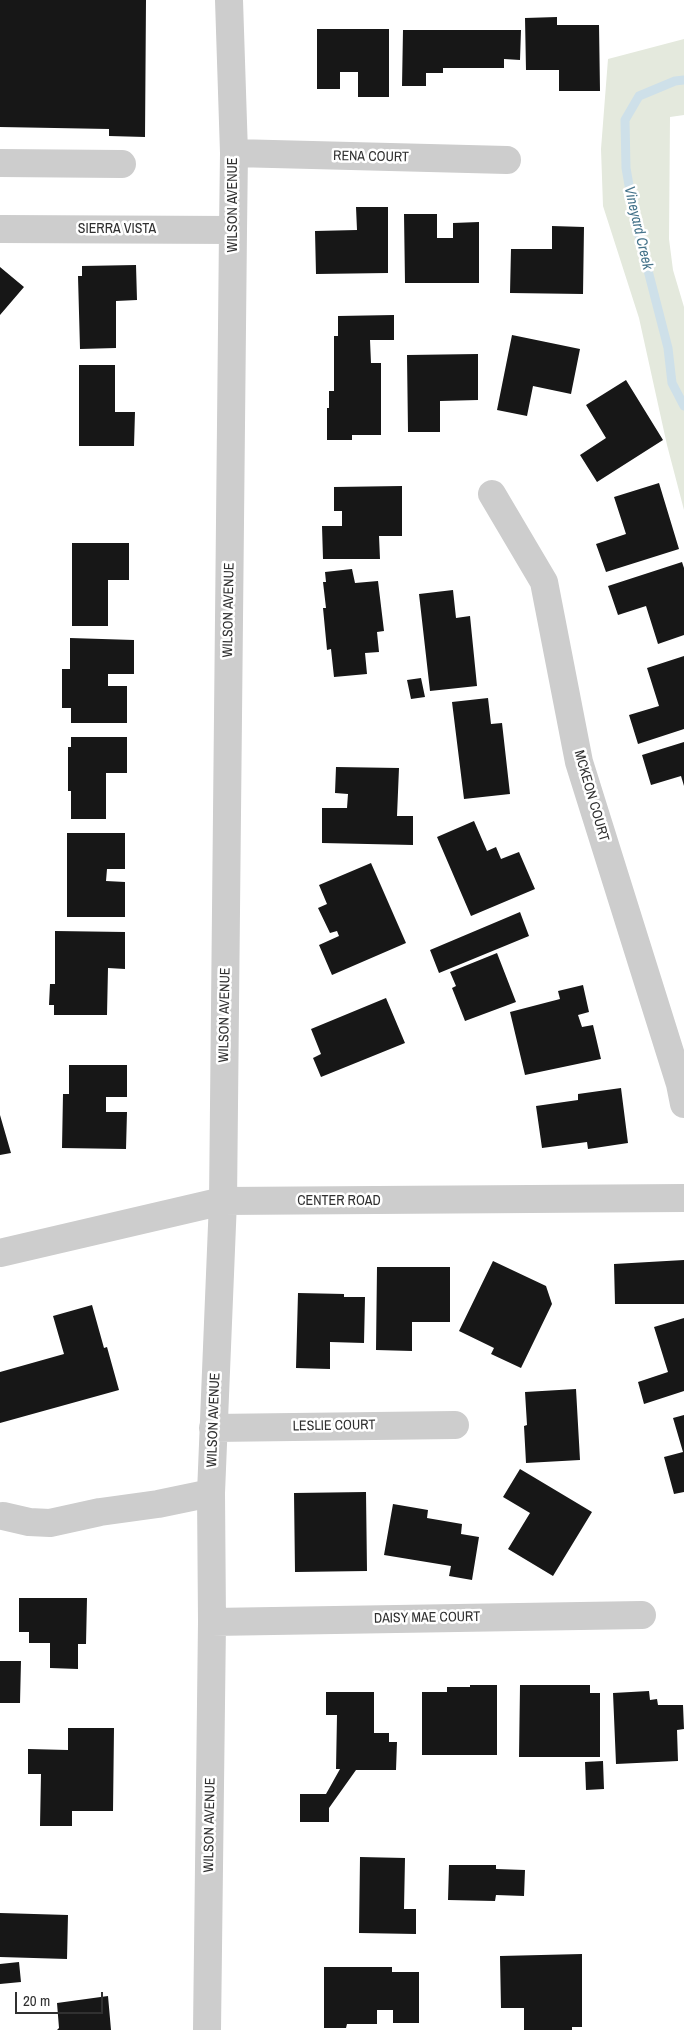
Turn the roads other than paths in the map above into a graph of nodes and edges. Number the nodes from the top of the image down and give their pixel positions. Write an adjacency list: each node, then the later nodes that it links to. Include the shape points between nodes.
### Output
1 (229, 0): 2 (street, WILSON AVENUE)
2 (234, 153): 3 (street, RENA COURT); 7 (street, WILSON AVENUE)
3 (508, 160)
4 (0, 163): 5 (street)
5 (122, 164)
6 (0, 229): 7 (street, SIERRA VISTA)
7 (233, 230): 11 (street, WILSON AVENUE)
8 (492, 494): 9 (street, MCKEON COURT, via 544,582 579,762 678,1074)
9 (684, 1104)
10 (684, 1198): 11 (street, CENTER ROAD)
11 (223, 1201): 12 (street, CENTER ROAD); 14 (street, WILSON AVENUE)
12 (0, 1253)
13 (455, 1425): 14 (street, LESLIE COURT)
14 (213, 1428): 15 (street, WILSON AVENUE)
15 (211, 1493): 16 (street, via 50,1523); 18 (street, WILSON AVENUE)
16 (3, 1516)
17 (642, 1614): 18 (street, DAISY MAE COURT)
18 (212, 1622): 19 (street, WILSON AVENUE)
19 (208, 2030)

